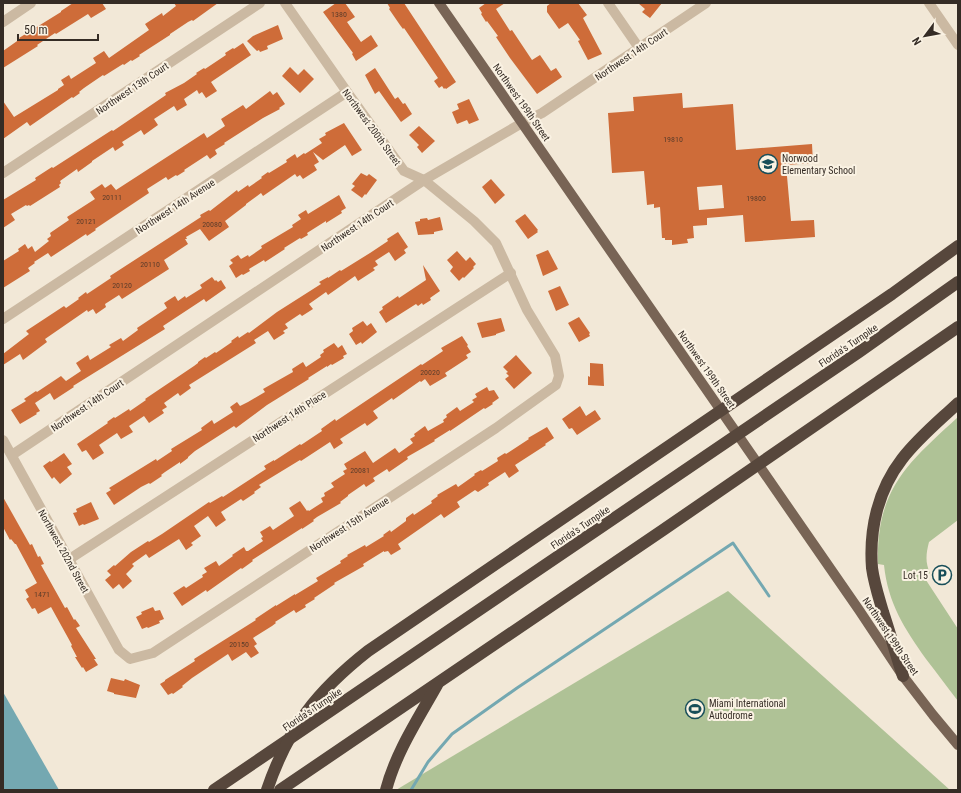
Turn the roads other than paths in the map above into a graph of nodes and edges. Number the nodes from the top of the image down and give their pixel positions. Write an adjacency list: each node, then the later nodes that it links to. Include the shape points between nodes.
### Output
1 (32, 3): 8 (street)
2 (260, 3): 13 (street, Northwest 13th Court)
3 (284, 3): 11 (street, Northwest 200th Street)
4 (439, 3): 12 (main road, Northwest 199th Street)
5 (608, 3): 10 (street)
6 (706, 3): 10 (street, Northwest 14th Court)
7 (929, 3): 9 (street)
8 (3, 22)
9 (958, 45)
10 (639, 48): 12 (street, Northwest 14th Court, via 542,113)
11 (347, 92): 14 (street, Northwest 200th Street, via 404,171); 18 (street, Northwest 14th Avenue)
12 (522, 123): 14 (street, Northwest 14th Court); 26 (main road, Northwest 199th Street)
13 (3, 173)
14 (424, 180): 16 (street, Northwest 200th Street, via 474,220 496,242); 23 (street, Northwest 14th Court)
15 (958, 246): 30 (highway, via 892,294 394,632 346,668 316,698 300,720 284,746)
16 (511, 273): 20 (street, Northwest 200th Street, via 527,310 555,356); 24 (street, Northwest 14th Place)
17 (958, 282): 29 (highway, Florida's Turnpike)
18 (3, 319)
19 (958, 327): 27 (highway)
20 (559, 376): 25 (street, Northwest 15th Avenue, via 556,385 496,428 153,653)
21 (958, 403): 26 (highway, via 903,458 886,483 875,515 872,568)
22 (3, 440): 23 (street, Northwest 202nd Street)
23 (12, 455): 24 (street, Northwest 202nd Street)
24 (68, 560): 25 (street, Northwest 202nd Street, via 119,650)
25 (130, 659)
26 (903, 676): 28 (main road, Northwest 199th Street)
27 (438, 682): 31 (highway); 32 (highway, via 399,753)
28 (958, 745)
29 (214, 790)
30 (267, 790)
31 (280, 790)
32 (386, 790)

